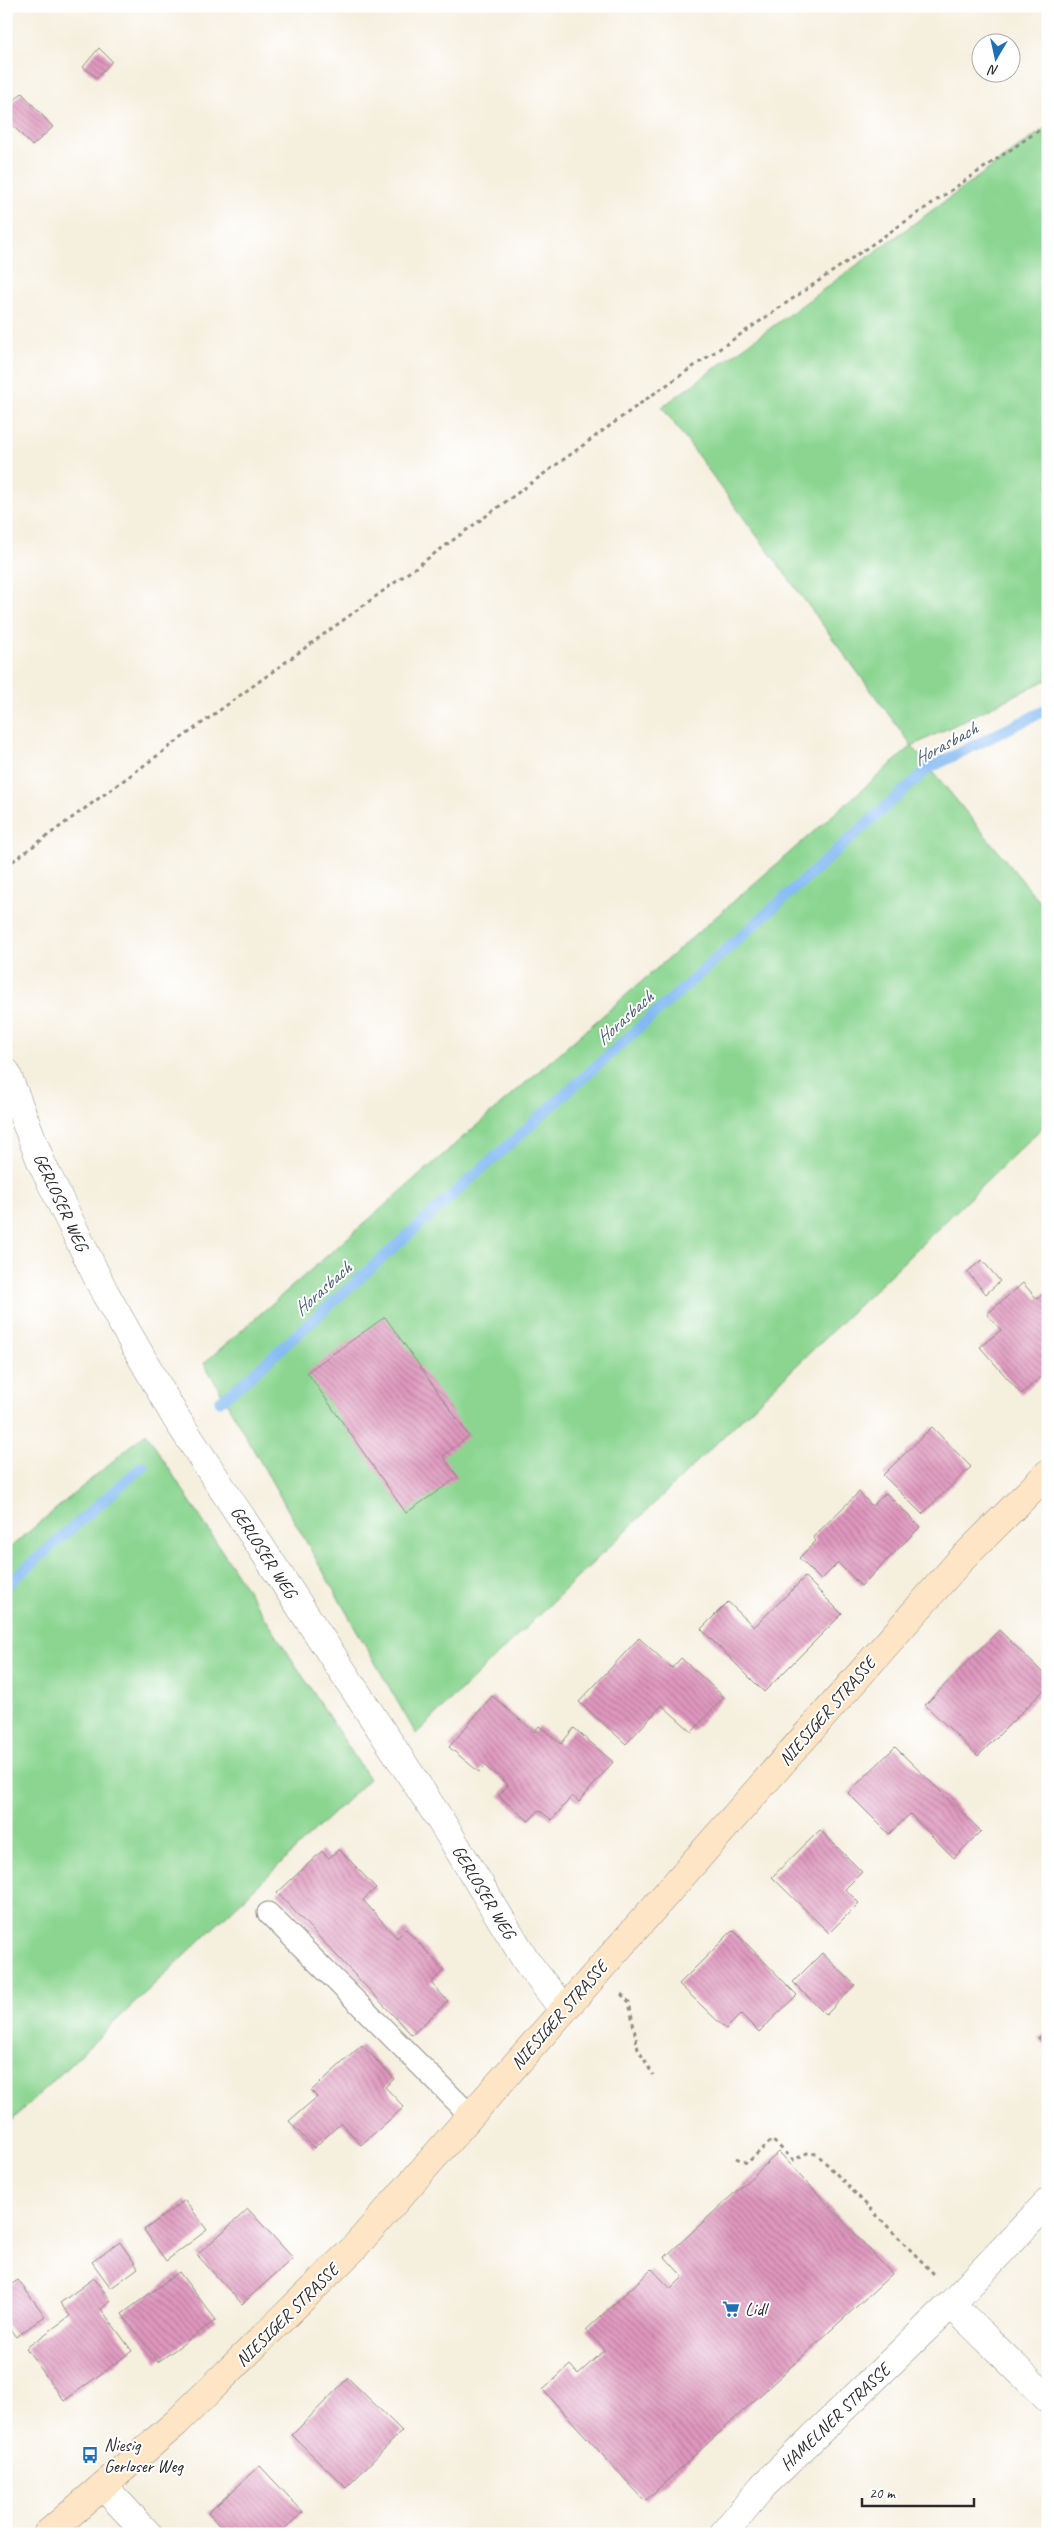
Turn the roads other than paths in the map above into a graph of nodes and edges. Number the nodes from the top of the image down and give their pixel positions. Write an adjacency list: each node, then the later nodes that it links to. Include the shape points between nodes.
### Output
1 (6, 1072): 4 (street, GERLOSER WEG, via 42,1164 96,1276 176,1418 441,1821 527,1962)
2 (1048, 1473): 4 (main road, NIESIGER STRASSE, via 958,1563)
3 (268, 1913): 5 (lane)
4 (563, 2009): 5 (main road, NIESIGER STRASSE)
5 (471, 2116): 9 (main road, NIESIGER STRASSE, via 353,2249 176,2423)
6 (1048, 2202): 7 (street, HAMELNER STRASSE)
7 (954, 2301): 8 (street); 12 (street, HAMELNER STRASSE, via 763,2486)
8 (1048, 2400)
9 (103, 2486): 10 (main road, NIESIGER STRASSE); 11 (street)
10 (47, 2534)
11 (148, 2534)
12 (723, 2534)

